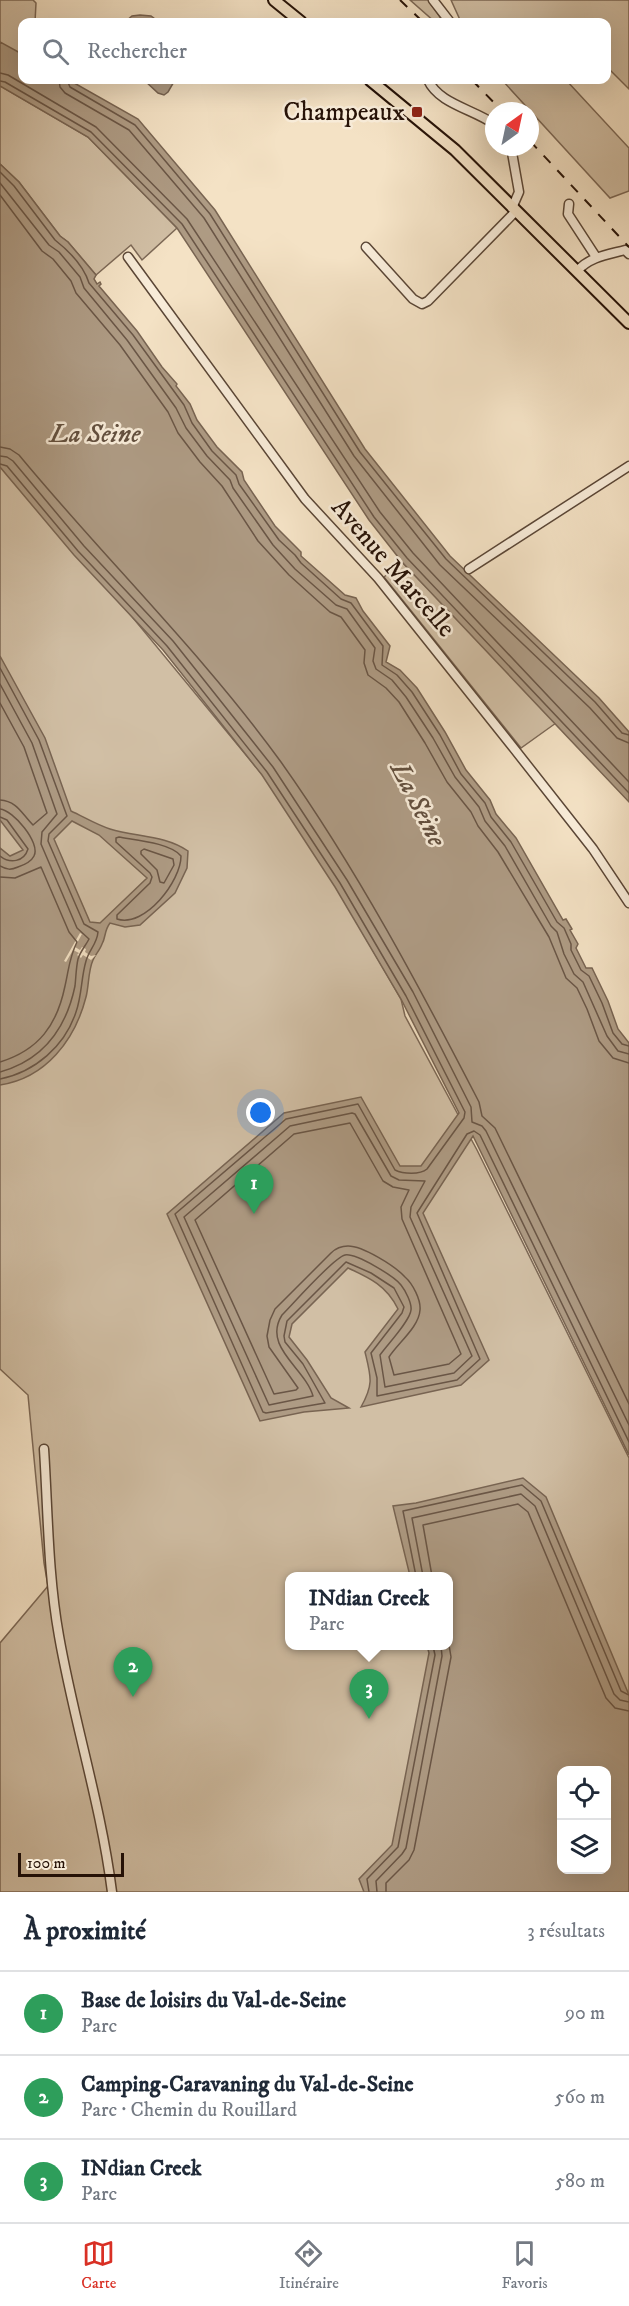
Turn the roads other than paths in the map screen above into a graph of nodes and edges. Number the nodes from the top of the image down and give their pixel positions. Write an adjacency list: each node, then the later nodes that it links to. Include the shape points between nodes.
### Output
1 (274, 0): 3 (main road)
2 (433, 0): 4 (street)
3 (296, 18)
4 (447, 18)
5 (375, 84): 10 (main road, via 455,150)
6 (431, 84): 7 (street, via 443,97)
7 (485, 119)
8 (513, 156): 10 (street, via 519,192)
9 (569, 204): 14 (street, via 568,214)
10 (514, 210): 11 (street, via 422,304); 15 (main road)
11 (366, 248)
12 (629, 254): 14 (street, via 625,250)
13 (128, 257): 19 (street, Avenue Marcelle, via 305,499 378,578 593,849)
14 (596, 257): 15 (street)
15 (577, 271): 16 (main road)
16 (629, 323)
17 (629, 466): 18 (street)
18 (469, 569)
19 (629, 903)
20 (44, 1449): 21 (street, via 51,1575 59,1635)
21 (112, 1892)

